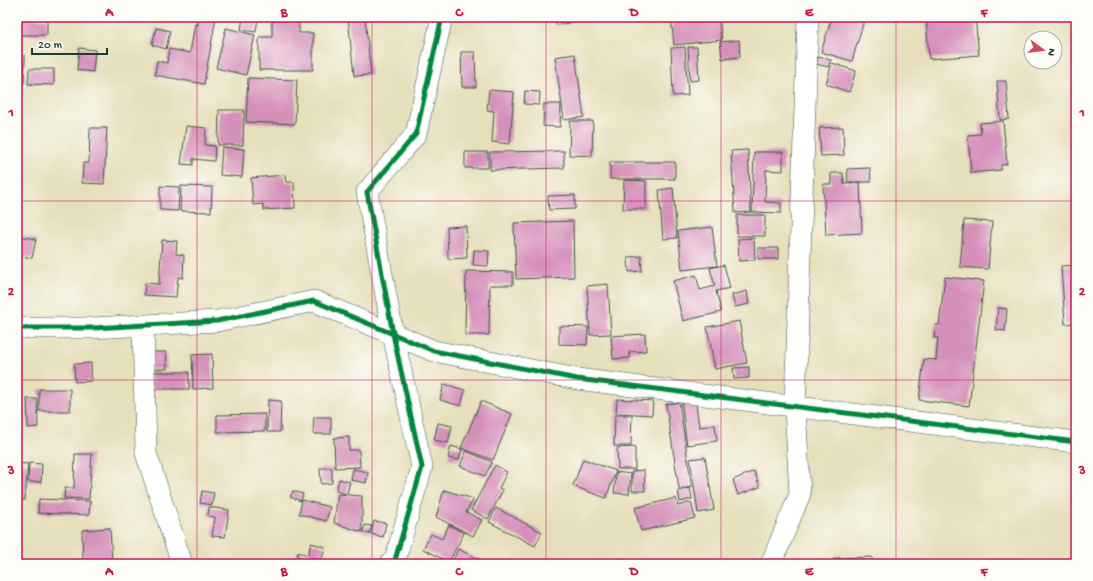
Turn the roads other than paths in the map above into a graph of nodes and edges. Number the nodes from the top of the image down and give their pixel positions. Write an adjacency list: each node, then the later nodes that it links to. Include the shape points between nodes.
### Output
1 (442, 17): 5 (street, via 416,134 367,192)
2 (808, 17): 6 (street)
3 (143, 325): 4 (street); 5 (street, via 217,321 314,301); 8 (street, via 146,453)
4 (17, 328)
5 (393, 334): 6 (street, via 434,351 577,379); 9 (street, via 422,467 395,560)
6 (795, 407): 7 (street); 10 (street, via 800,494)
7 (1076, 442)
8 (182, 564)
9 (390, 564)
10 (772, 564)

